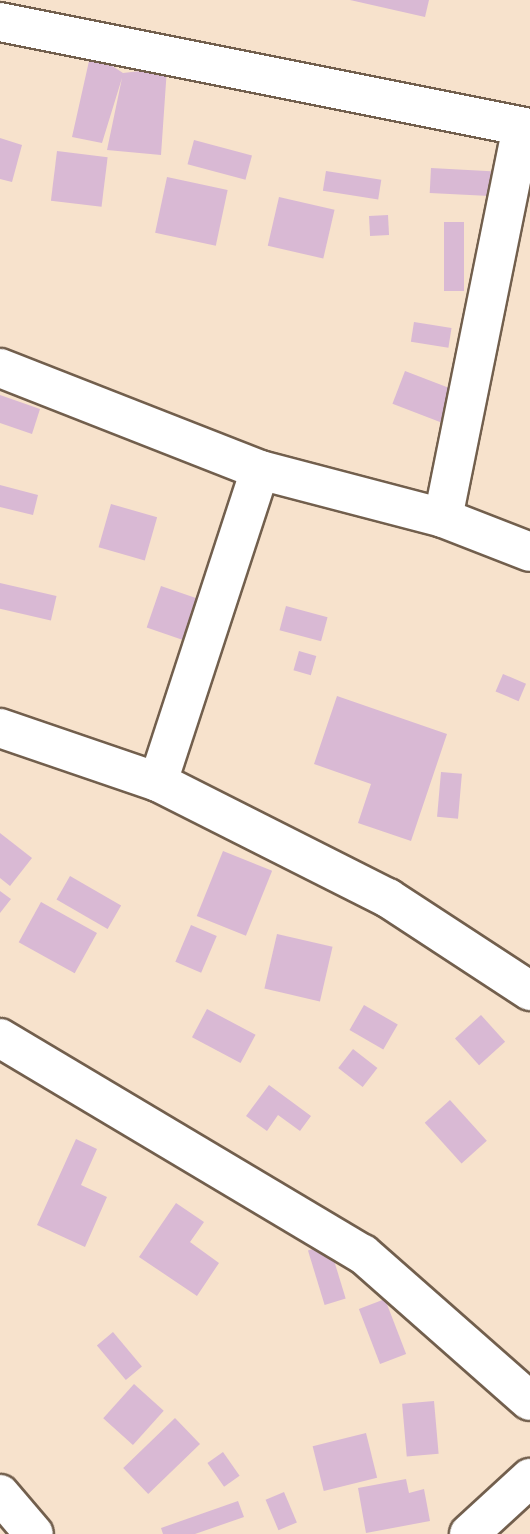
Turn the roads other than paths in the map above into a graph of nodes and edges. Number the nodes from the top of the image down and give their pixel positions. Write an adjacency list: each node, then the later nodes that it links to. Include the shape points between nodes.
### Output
1 (0, 22): 2 (street)
2 (526, 128): 5 (street)
3 (0, 368): 4 (street)
4 (260, 470): 5 (street); 8 (street)
5 (443, 518): 6 (street)
6 (530, 552)
7 (0, 728): 8 (street)
8 (158, 782): 9 (street, via 388,898)
9 (530, 991)
10 (0, 1038): 11 (street, via 363,1254)
11 (530, 1401)
12 (530, 1478): 15 (street)
13 (0, 1494): 14 (street)
14 (34, 1534)
15 (469, 1534)

